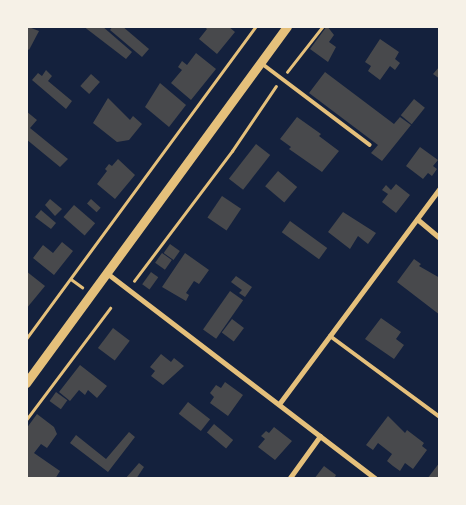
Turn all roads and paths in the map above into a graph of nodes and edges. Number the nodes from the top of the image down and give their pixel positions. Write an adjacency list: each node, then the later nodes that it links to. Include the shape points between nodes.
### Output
1 (256, 26): 11 (path)
2 (287, 26): 4 (street)
3 (323, 26): 5 (path)
4 (260, 61): 5 (lane); 10 (street)
5 (282, 78): 6 (lane); 12 (path)
6 (370, 144)
7 (440, 188): 8 (street)
8 (417, 219): 9 (street); 15 (street)
9 (440, 238)
10 (108, 274): 17 (street); 18 (street)
11 (71, 279): 13 (path); 16 (path)
12 (134, 281)
13 (85, 289)
14 (110, 308): 20 (path)
15 (330, 336): 18 (street); 19 (lane)
16 (26, 338)
17 (26, 383)
18 (279, 404): 21 (street)
19 (440, 416)
20 (26, 420)
21 (320, 436): 22 (street); 23 (street)
22 (289, 479)
23 (376, 479)

